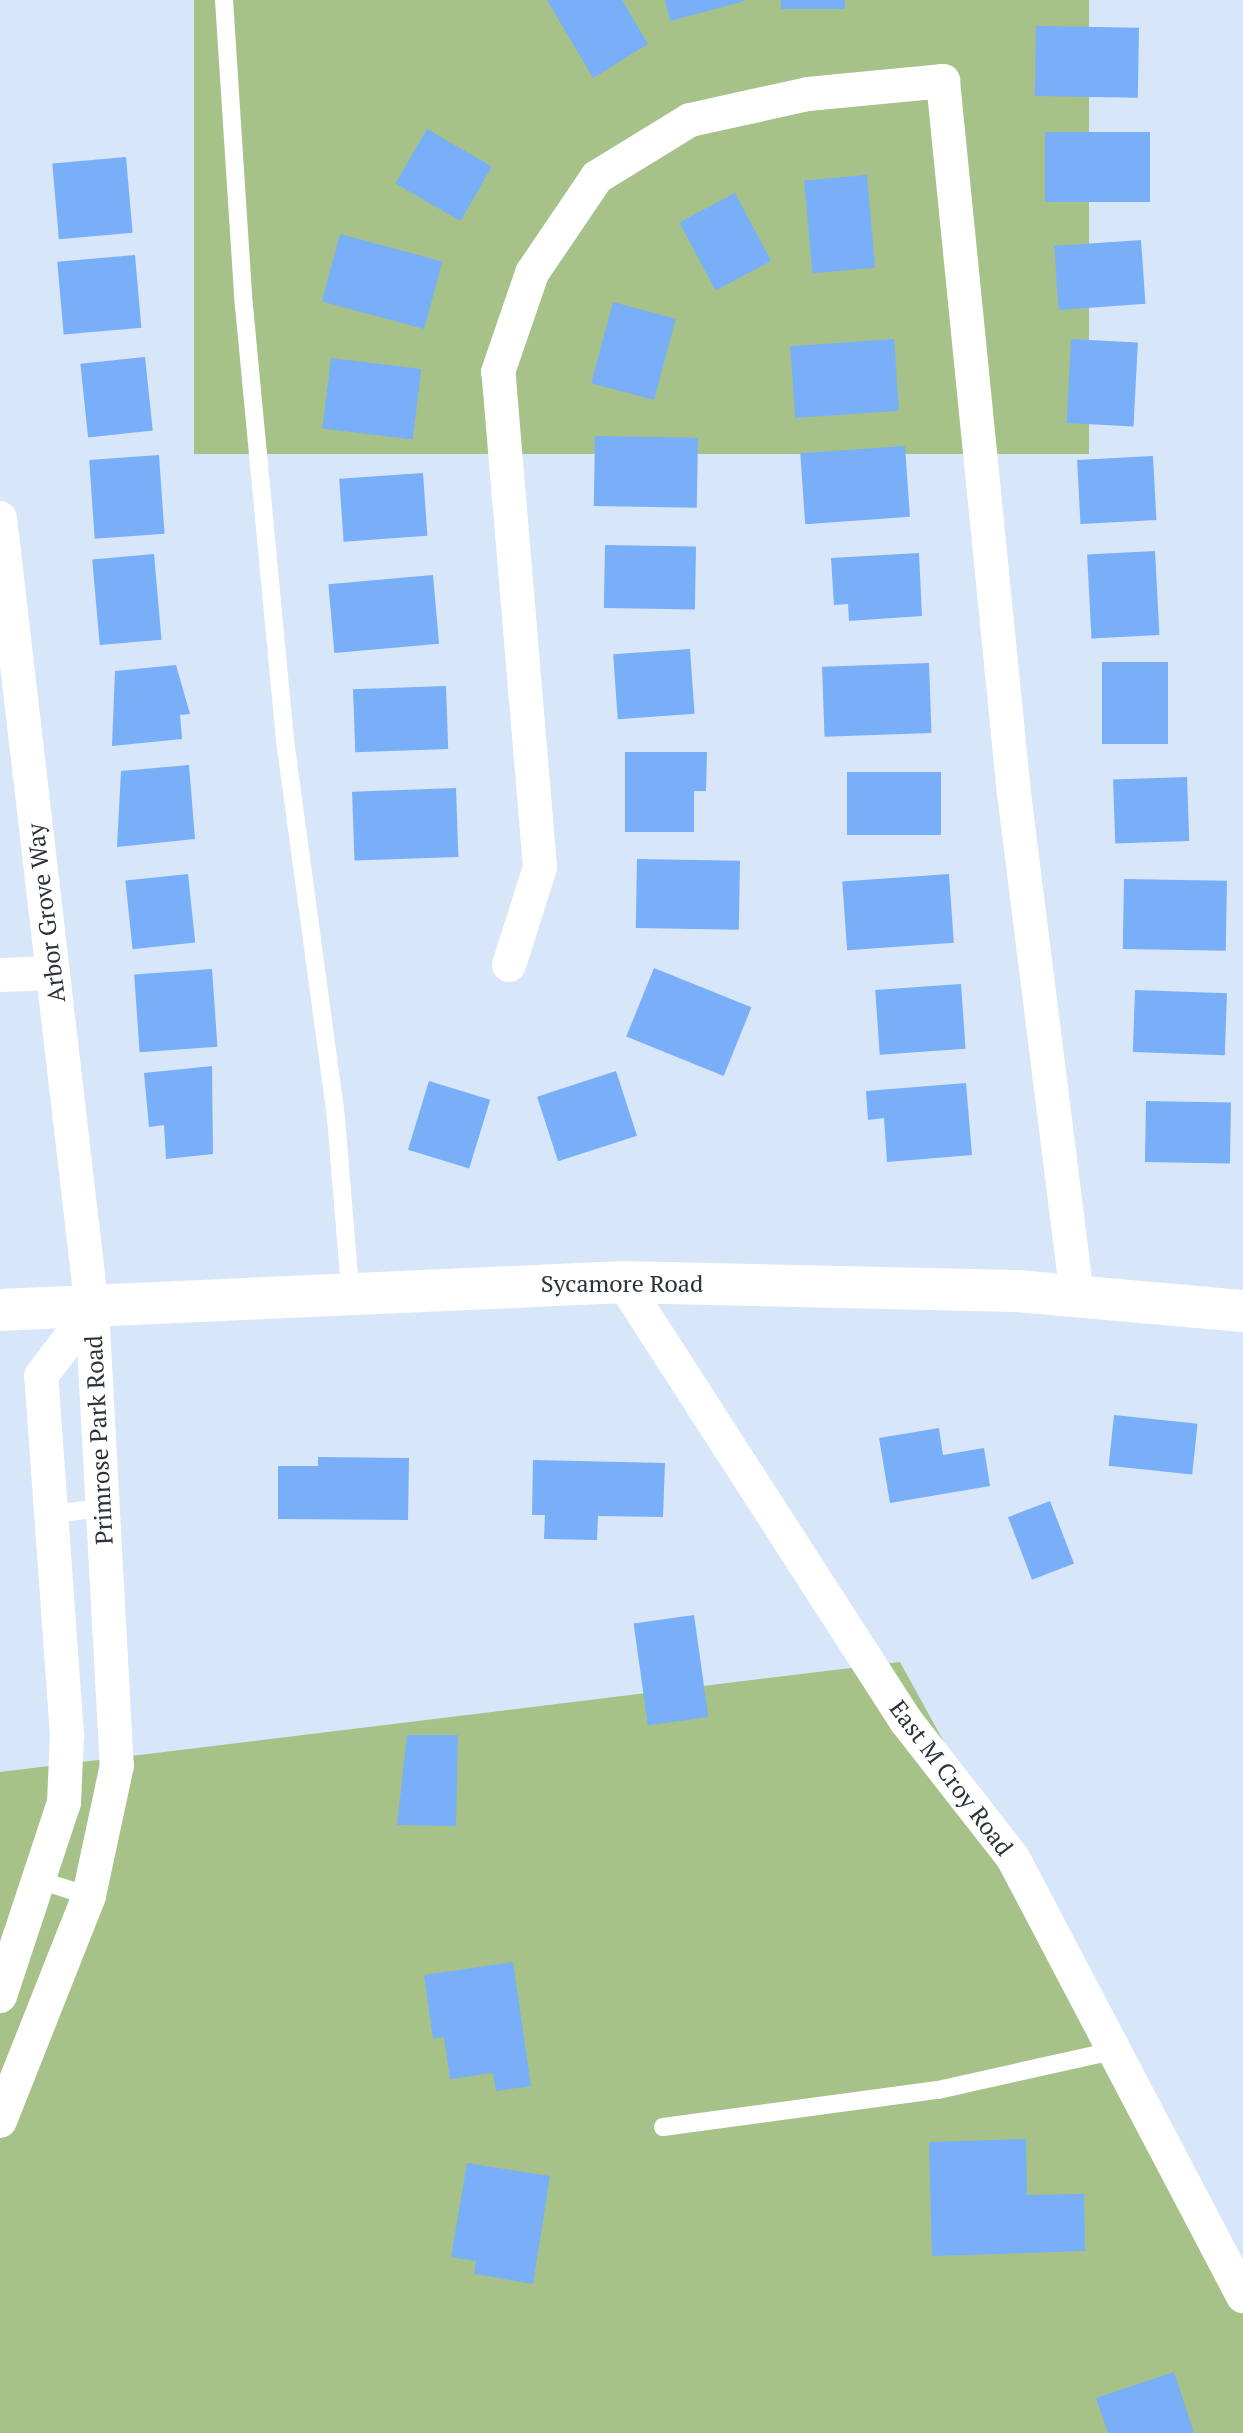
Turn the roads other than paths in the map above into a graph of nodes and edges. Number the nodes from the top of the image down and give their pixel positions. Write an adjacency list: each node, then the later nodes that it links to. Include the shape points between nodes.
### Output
1 (224, 0): 7 (lane, via 244,306 285,740 336,1118)
2 (0, 518): 4 (street, Arbor Grove Way)
3 (509, 965): 8 (street, via 540,867 498,372 532,273 597,177 690,120 808,94 943,81 1014,793)
4 (53, 973): 5 (street); 9 (street, Arbor Grove Way)
5 (0, 975)
6 (623, 1282): 7 (street, Sycamore Road); 8 (street, Sycamore Road); 17 (street, East M Croy Road, via 906,1721 1013,1858)
7 (350, 1290): 9 (street, Sycamore Road)
8 (1077, 1296): 11 (street, Sycamore Road)
9 (92, 1309): 10 (street, Sycamore Road); 12 (street, Primrose Park Road); 13 (street, Primrose Park Road, via 41,1376)
10 (0, 1310)
11 (1243, 1311)
12 (103, 1508): 13 (lane); 15 (street, Primrose Park Road, via 117,1765)
13 (51, 1514): 14 (street, Primrose Park Road, via 67,1735 64,1803)
14 (42, 1881): 15 (lane); 16 (street, Primrose Park Road)
15 (89, 1896): 18 (street, Primrose Park Road)
16 (0, 1996)
17 (1113, 2051): 19 (lane, via 938,2090); 20 (street, East M Croy Road)
18 (0, 2121)
19 (663, 2127)
20 (1243, 2296)

